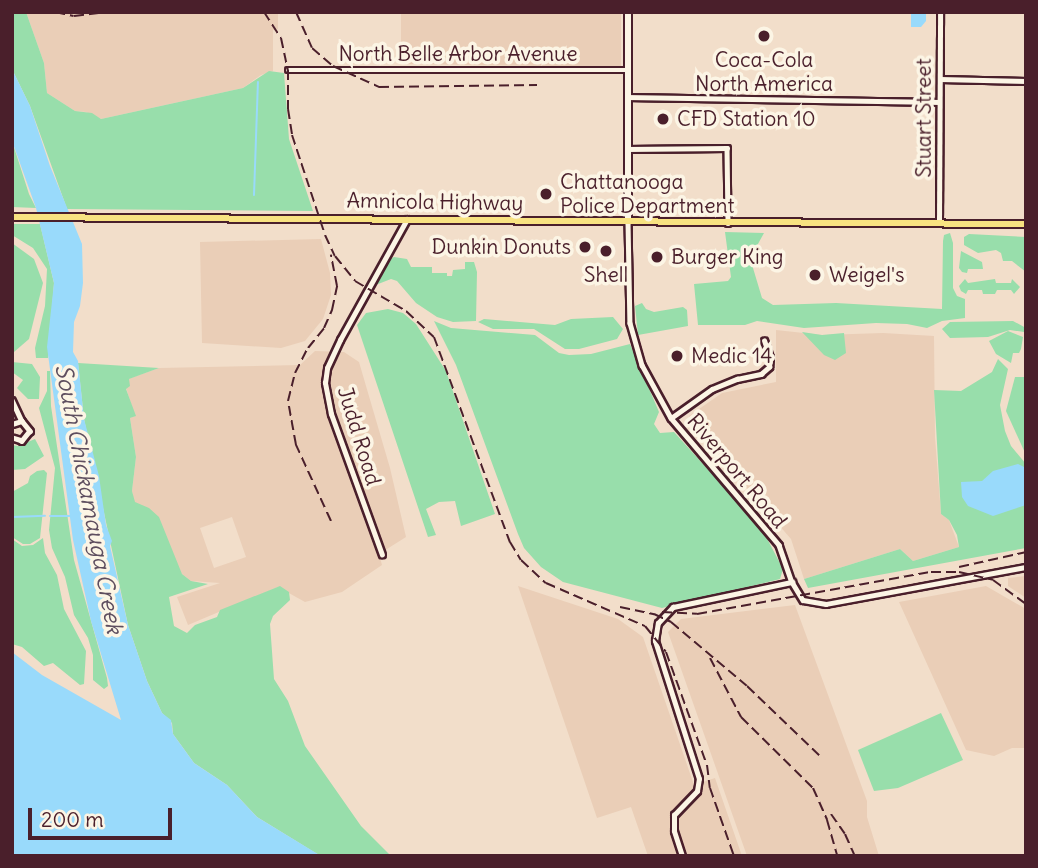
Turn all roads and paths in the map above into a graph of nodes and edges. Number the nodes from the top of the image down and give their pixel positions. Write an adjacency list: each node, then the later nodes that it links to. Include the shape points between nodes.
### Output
1 (628, 12): 4 (street)
2 (940, 12): 5 (street, Stuart Street)
3 (288, 70): 4 (street, North Belle Arbor Avenue)
4 (627, 70): 7 (street)
5 (940, 79): 6 (street); 8 (street, Stuart Street)
6 (1026, 81)
7 (627, 97): 8 (street); 9 (street)
8 (939, 102): 14 (street, Stuart Street)
9 (626, 149): 12 (street); 13 (street, via 727,148)
10 (12, 217): 11 (main road, Amnicola Highway)
11 (408, 218): 12 (main road, Amnicola Highway); 22 (street, Judd Road, via 340,340 325,383 331,414)
12 (628, 222): 13 (main road, Amnicola Highway); 18 (street, Riverport Road, via 630,323 642,365)
13 (729, 223): 14 (main road, Amnicola Highway)
14 (939, 223): 15 (main road, Amnicola Highway)
15 (1026, 225)
16 (764, 341): 18 (street, via 770,358 769,367 761,374 712,389)
17 (12, 400): 19 (street)
18 (671, 418): 24 (street, Riverport Road, via 779,544)
19 (22, 421): 20 (street); 21 (street, via 29,434 22,441)
20 (12, 424)
21 (12, 438)
22 (382, 555)
23 (1026, 568): 24 (street, via 826,604 803,600)
24 (792, 582): 25 (street, via 673,607 658,623 655,641 699,779 697,791 674,815)
25 (682, 856)

